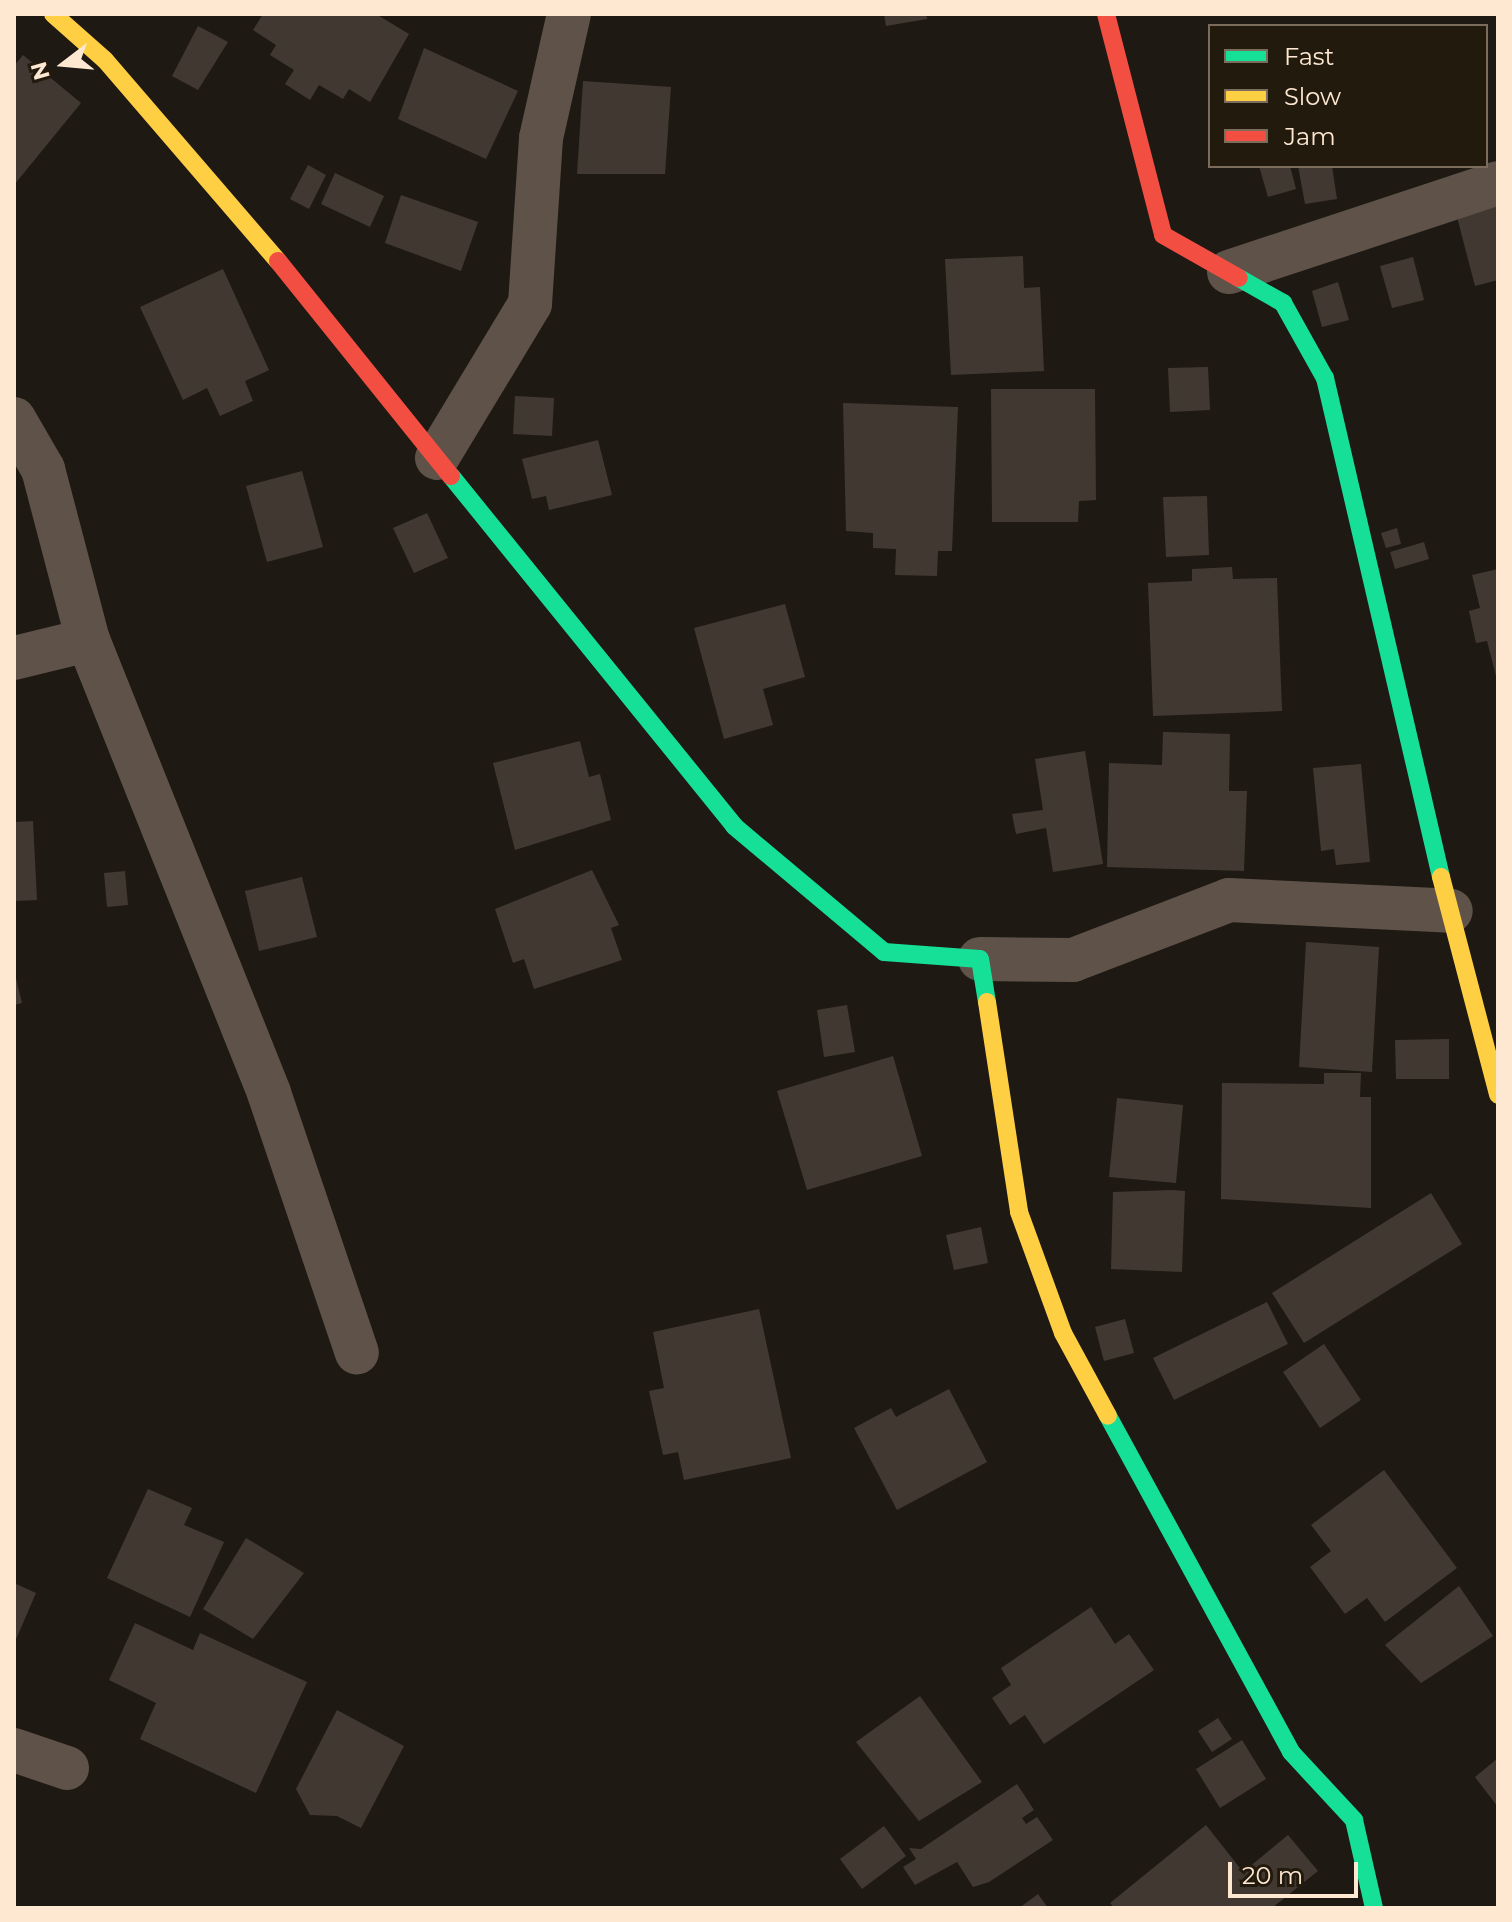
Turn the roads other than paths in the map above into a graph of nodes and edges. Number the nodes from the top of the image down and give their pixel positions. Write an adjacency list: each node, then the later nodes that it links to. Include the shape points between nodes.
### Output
1 (53, 14): 7 (street, via 105,60 251,228)
2 (569, 14): 7 (street, via 541,138 530,304)
3 (1106, 14): 5 (street, via 1163,235)
4 (1498, 183): 5 (street)
5 (1229, 272): 10 (street, via 1283,303 1325,378 1389,677)
6 (14, 419): 8 (street, via 43,469)
7 (437, 458): 11 (street, via 734,826 884,952)
8 (88, 640): 9 (street); 13 (street, via 269,1093)
9 (14, 658)
10 (1451, 911): 11 (street, via 1229,900 1073,960); 12 (street)
11 (980, 959): 16 (street, via 1019,1212 1063,1333 1291,1752 1354,1820)
12 (1498, 1095)
13 (357, 1353)
14 (14, 1750): 15 (street)
15 (67, 1768)
16 (1374, 1908)

